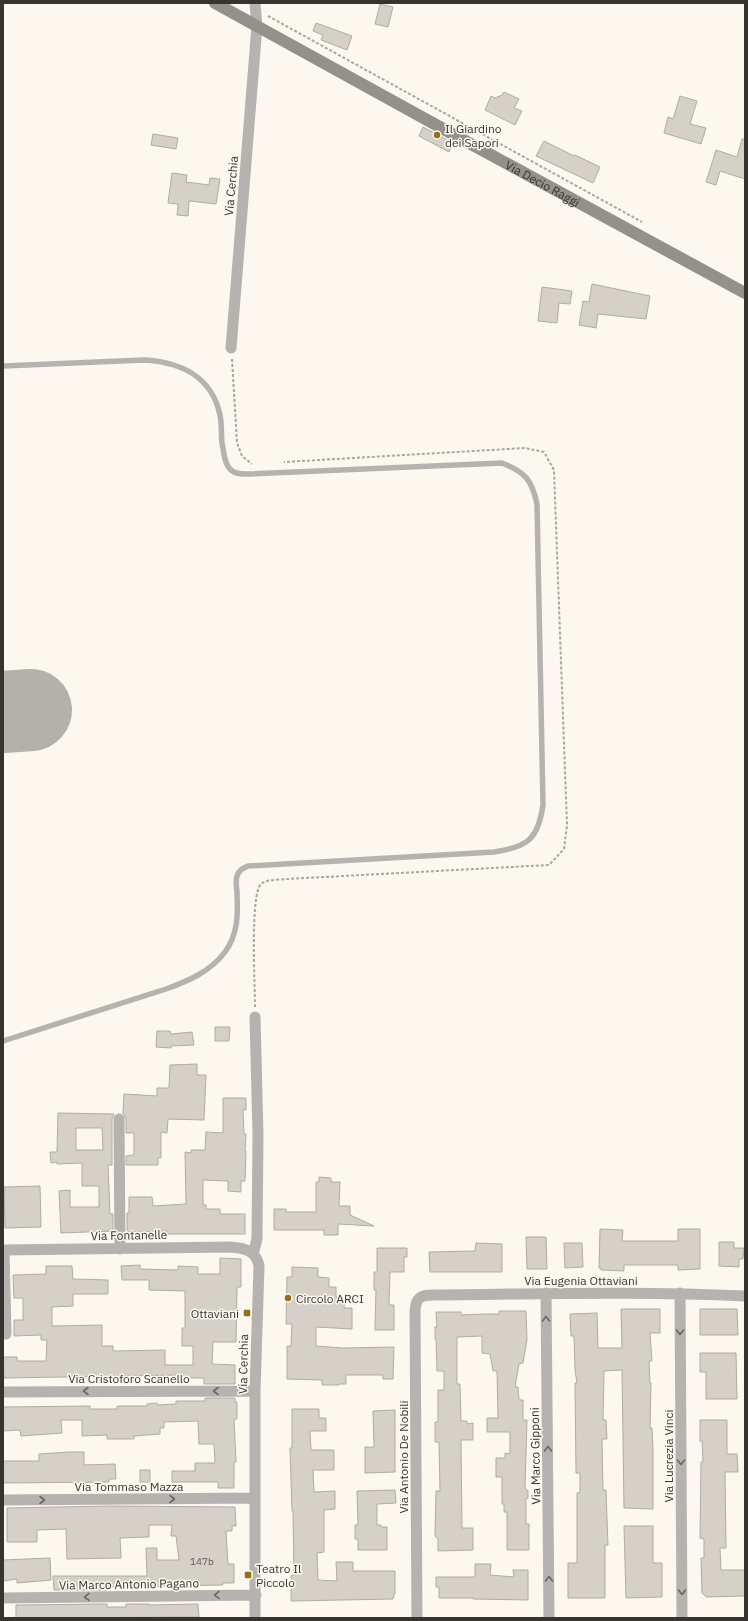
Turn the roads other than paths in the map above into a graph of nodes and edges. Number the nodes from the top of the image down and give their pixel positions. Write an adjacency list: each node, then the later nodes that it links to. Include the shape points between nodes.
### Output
1 (215, 3): 3 (main road, Via Decio Raggi)
2 (255, 6): 3 (street, Via Cerchia)
3 (257, 26): 4 (main road, Via Decio Raggi); 5 (street, Via Cerchia)
4 (745, 293)
5 (231, 348)
6 (3, 366): 8 (lane, via 144,360 161,361 187,370 199,378 210,391 220,415 226,463 231,471 238,474 502,463 517,469 527,478 537,504 543,805 541,823 534,834 525,843 511,849 242,868 237,877 238,916 234,935 225,952 210,968 191,980 166,989)
7 (255, 1017): 12 (street, Via Cerchia, via 258,1142 257,1239)
8 (3, 1041)
9 (119, 1119): 10 (street)
10 (120, 1248): 11 (street, Via Fontanelle); 12 (street, Via Fontanelle, via 230,1247 246,1249)
11 (4, 1250): 17 (street)
12 (253, 1254): 18 (street, Via Cerchia, via 259,1266)
13 (546, 1293): 14 (street, Via Eugenia Ottaviani); 16 (street, Via Eugenia Ottaviani, via 426,1295); 26 (street, Via Marco Gipponi, one-way to 13)
14 (680, 1293): 15 (street, Via Eugenia Ottaviani); 27 (street, Via Lucrezia Vinci, one-way to 27)
15 (745, 1296)
16 (419, 1298): 25 (street, Via Antonio De Nobili, via 415,1305)
17 (6, 1334)
18 (255, 1391): 19 (street, Via Cristoforo Scanello, one-way to 19); 20 (street, Via Cerchia)
19 (3, 1392)
20 (255, 1498): 21 (street, Via Tommaso Mazza, one-way to 20); 22 (street, Via Cerchia)
21 (3, 1500)
22 (256, 1595): 23 (street, Via Marco Antonio Pagano, one-way to 23); 24 (street, Via Cerchia)
23 (3, 1598)
24 (255, 1618)
25 (417, 1618)
26 (549, 1618)
27 (682, 1618)

